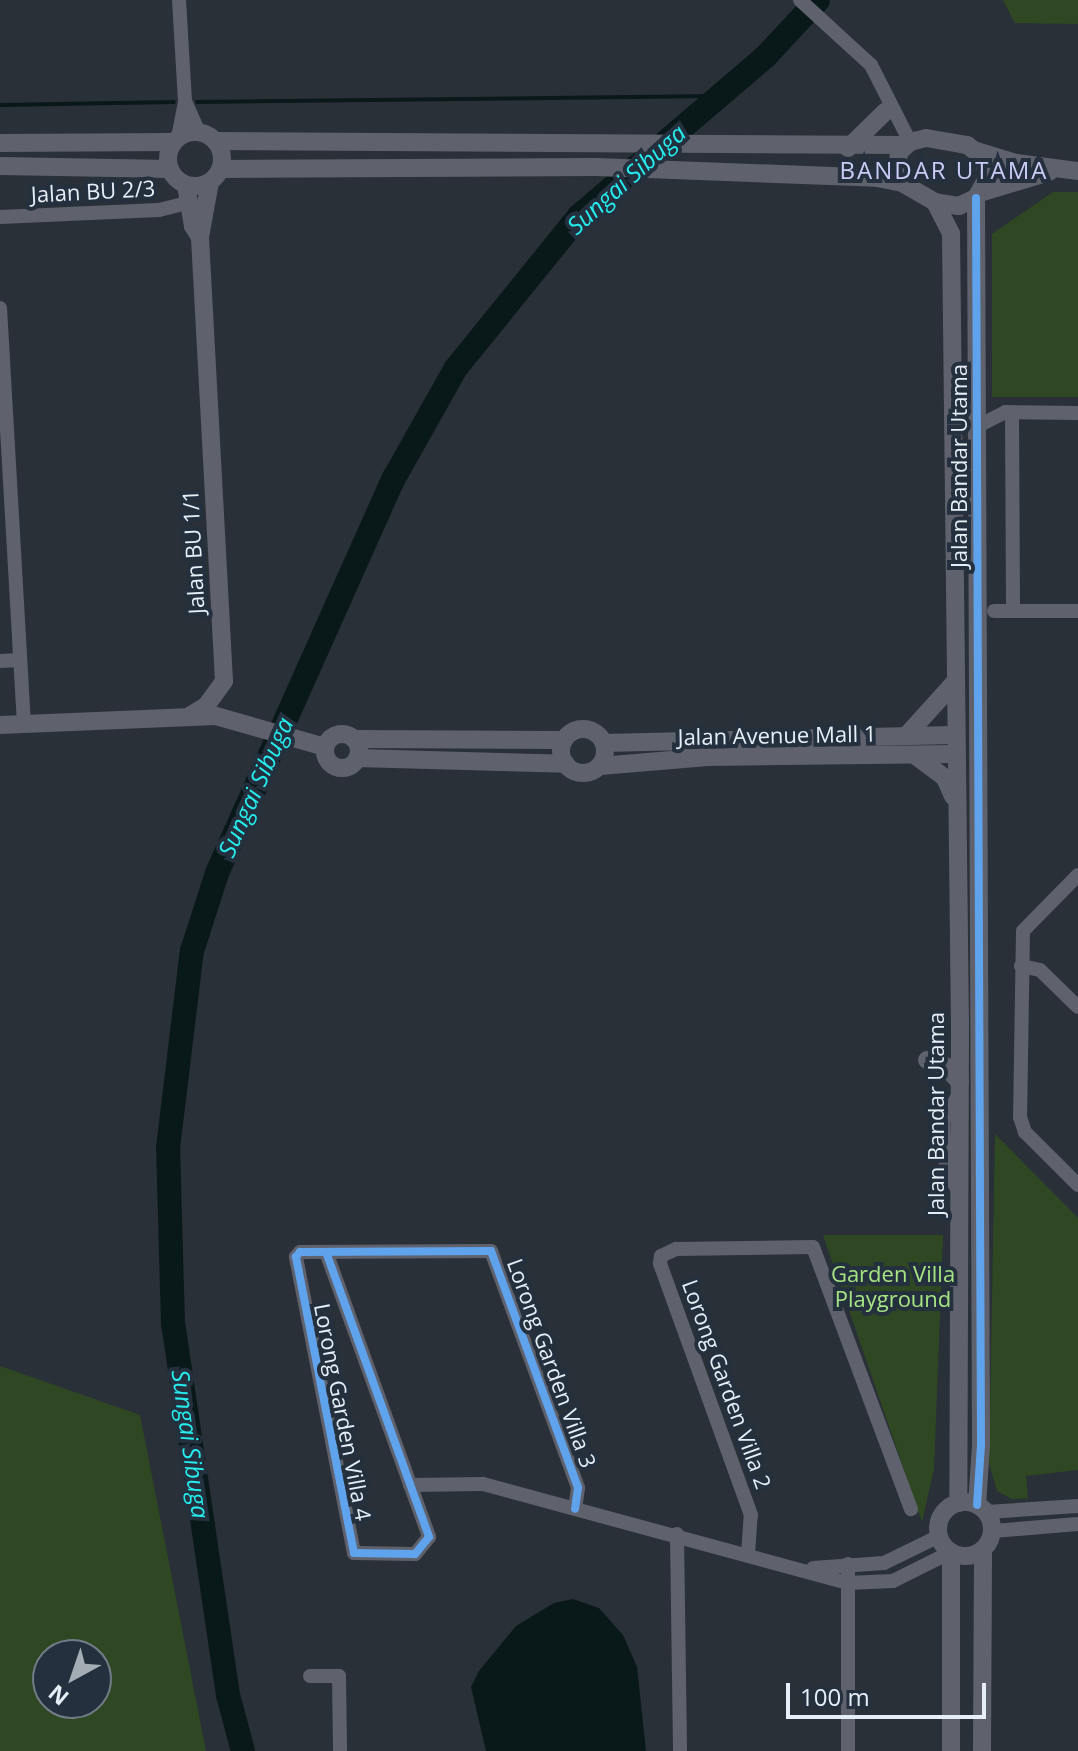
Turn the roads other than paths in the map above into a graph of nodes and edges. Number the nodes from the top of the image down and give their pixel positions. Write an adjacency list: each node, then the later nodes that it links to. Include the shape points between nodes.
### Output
1 (179, 0): 4 (street)
2 (800, 0): 3 (street)
3 (863, 58): 5 (street); 9 (street, via 875,71)
4 (185, 101): 6 (street); 7 (street)
5 (886, 111): 9 (street); 10 (street)
6 (207, 136): 7 (street); 10 (street); 16 (street, via 222,154)
7 (176, 140): 8 (street); 13 (street)
8 (0, 143)
9 (907, 143): 10 (street); 11 (street, via 942,138); 17 (street, via 896,161)
10 (848, 148)
11 (977, 151): 14 (street); 19 (street, via 988,166)
12 (0, 166): 13 (street)
13 (170, 169): 18 (street)
14 (1056, 171): 15 (street); 19 (street)
15 (1078, 171)
16 (216, 175): 17 (street, via 596,167); 18 (street); 22 (street, Jalan BU 1/1)
17 (902, 183): 20 (street)
18 (187, 194): 21 (street, Jalan BU 2/3, via 159,210); 22 (street)
19 (978, 196): 20 (street, via 959,206); 27 (street, Jalan Bandar Utama)
20 (935, 202): 38 (street, Jalan Bandar Utama, via 951,234)
21 (0, 217)
22 (200, 237): 39 (street, Jalan BU 1/1)
23 (0, 308): 24 (street)
24 (0, 320): 28 (street)
25 (1012, 413): 26 (street); 27 (street, via 995,414); 32 (street)
26 (1078, 413)
27 (978, 426): 30 (street, Jalan Bandar Utama)
28 (4, 434): 29 (street)
29 (7, 548): 35 (street)
30 (978, 592): 31 (street); 34 (street, Jalan Bandar Utama)
31 (994, 611): 32 (street); 34 (street)
32 (1013, 611): 33 (street)
33 (1078, 611)
34 (978, 630): 37 (street, Jalan Bandar Utama)
35 (20, 660): 36 (street); 42 (street)
36 (0, 661)
37 (978, 667): 48 (street, via 969,691 970,733); 55 (street, Jalan Bandar Utama)
38 (954, 683): 44 (street); 48 (street, Jalan Bandar Utama)
39 (221, 687): 40 (street); 41 (street)
40 (191, 715): 41 (street); 42 (street)
41 (244, 721): 49 (street)
42 (24, 724): 43 (street)
43 (0, 725)
44 (906, 736): 47 (street, Jalan Avenue Mall 1); 48 (street, Jalan Avenue Mall 1)
45 (354, 739): 46 (street); 49 (street, via 340,734); 51 (street)
46 (564, 740): 47 (street, via 575,731 588,730); 52 (street)
47 (604, 743): 53 (street)
48 (958, 745): 50 (street, Jalan Avenue Mall 1); 54 (street, Jalan Bandar Utama); 55 (street)
49 (325, 747): 51 (street, via 334,766 349,767)
50 (916, 756): 53 (street, Jalan Avenue Mall 1, via 708,757); 54 (street, via 945,778)
51 (357, 758): 52 (street)
52 (566, 764): 53 (street, via 581,773)
53 (600, 766)
54 (955, 805): 60 (street, Jalan Bandar Utama)
55 (979, 820): 59 (street)
56 (1078, 875): 57 (street, via 1023,931)
57 (1021, 966): 58 (street, via 1040,970); 63 (street, via 1021,1125)
58 (1078, 1007)
59 (981, 1024): 60 (street); 67 (street, via 981,1445)
60 (960, 1048): 62 (street, Jalan Bandar Utama)
61 (927, 1060): 62 (street, via 945,1066)
62 (960, 1088): 67 (street, Jalan Bandar Utama, via 959,1192)
63 (1078, 1185)
64 (326, 1252): 65 (street, Lorong Garden Villa 4); 65 (street, Lorong Garden Villa 4, via 300,1252 296,1257 354,1553 422,1550 429,1537); 68 (street, Lorong Garden Villa 3, via 491,1251 578,1488)
65 (410, 1485): 68 (street, via 483,1484)
66 (1078, 1506): 67 (street)
67 (974, 1507): 71 (street, Jalan Bandar Utama); 73 (street, via 944,1512)
68 (575, 1509): 72 (street)
69 (911, 1509): 76 (street, Lorong Garden Villa 2, via 816,1252 807,1246 676,1249 661,1256 660,1263 751,1515)
70 (1078, 1524): 71 (street)
71 (993, 1531): 74 (street)
72 (677, 1534): 76 (street); 82 (street)
73 (939, 1536): 75 (street); 77 (street, via 884,1563)
74 (983, 1551): 75 (street, via 967,1557); 85 (street)
75 (951, 1552): 79 (street, via 893,1581); 84 (street)
76 (748, 1554): 78 (street)
77 (848, 1564): 78 (street); 79 (street)
78 (804, 1568): 79 (street)
79 (847, 1583): 83 (street)
80 (310, 1676): 81 (street, via 339,1676)
81 (340, 1751)
82 (680, 1751)
83 (848, 1751)
84 (951, 1751)
85 (982, 1751)

